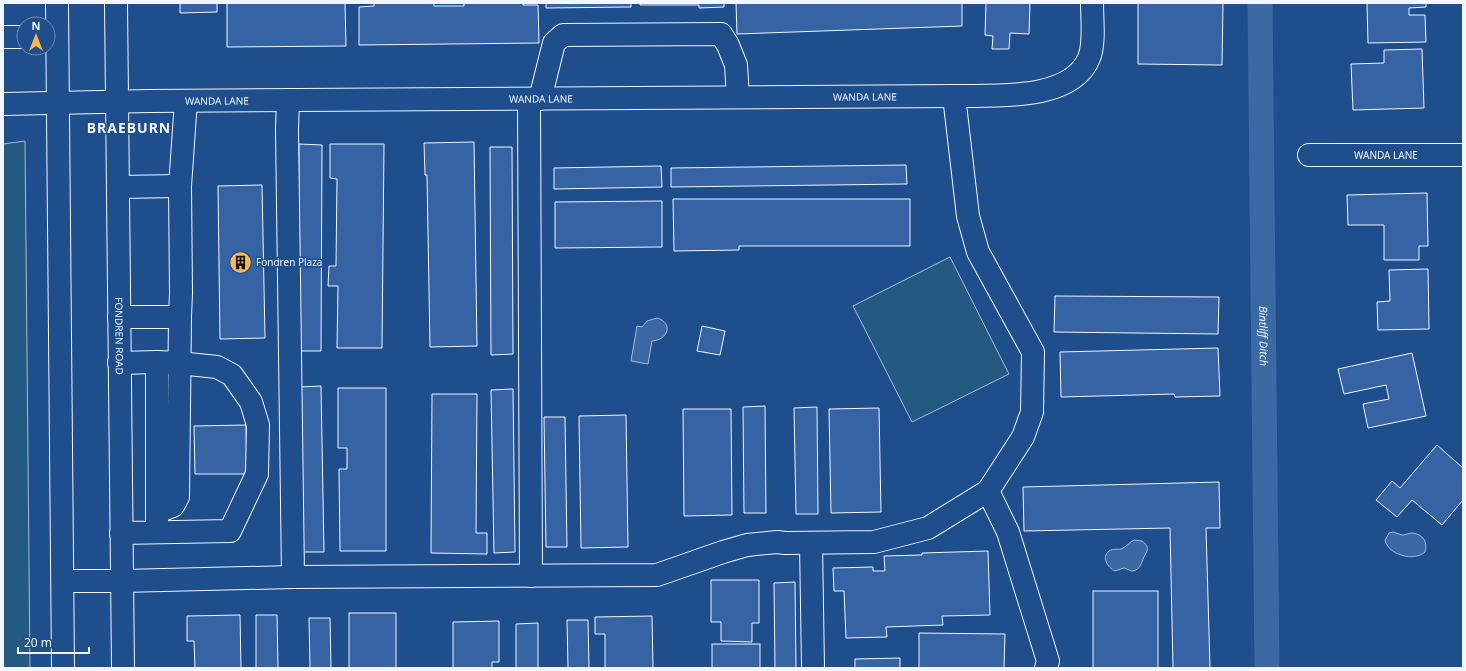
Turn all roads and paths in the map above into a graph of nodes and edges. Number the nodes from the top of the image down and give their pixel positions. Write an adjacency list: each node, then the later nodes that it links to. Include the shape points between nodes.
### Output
1 (57, 3): 10 (main road)
2 (116, 3): 8 (main road, FONDREN ROAD)
3 (1092, 3): 4 (main road, WANDA LANE, via 1090,57 1075,78 1043,91)
4 (954, 96): 5 (main road, WANDA LANE); 21 (main road, via 968,216 978,252 1033,352 1032,412 1023,437)
5 (738, 97): 6 (main road, WANDA LANE); 6 (main road, via 736,65 721,34 563,35 554,43)
6 (535, 99): 7 (main road, WANDA LANE); 25 (main road)
7 (288, 100): 9 (main road, WANDA LANE); 26 (main road)
8 (117, 101): 9 (main road, WANDA LANE); 10 (main road, WANDA LANE); 15 (main road, FONDREN ROAD)
9 (186, 101): 14 (main road)
10 (58, 102): 11 (main road, WANDA LANE); 27 (main road)
11 (3, 104)
12 (1309, 155): 13 (main road, WANDA LANE)
13 (1463, 155)
14 (180, 186): 15 (main road); 17 (main road)
15 (118, 187): 16 (main road, FONDREN ROAD)
16 (119, 317): 17 (main road); 19 (main road, FONDREN ROAD)
17 (180, 317): 20 (main road)
18 (157, 362): 19 (main road); 20 (main road); 22 (main road)
19 (119, 363): 23 (main road, FONDREN ROAD)
20 (179, 363): 22 (main road, via 178,497); 22 (main road, via 217,367 236,380 251,402 258,425 257,474 230,531)
21 (988, 491): 24 (main road, via 928,528 874,542); 32 (main road, via 1008,532 1048,661)
22 (157, 522): 23 (main road)
23 (122, 532): 28 (main road, FONDREN ROAD)
24 (810, 543): 25 (main road, via 777,542 747,546 657,575); 31 (main road)
25 (532, 576): 26 (main road)
26 (293, 577): 28 (main road)
27 (62, 581): 28 (main road); 29 (main road)
28 (122, 581): 30 (main road, FONDREN ROAD)
29 (63, 668)
30 (123, 668)
31 (813, 668)
32 (1046, 668)

